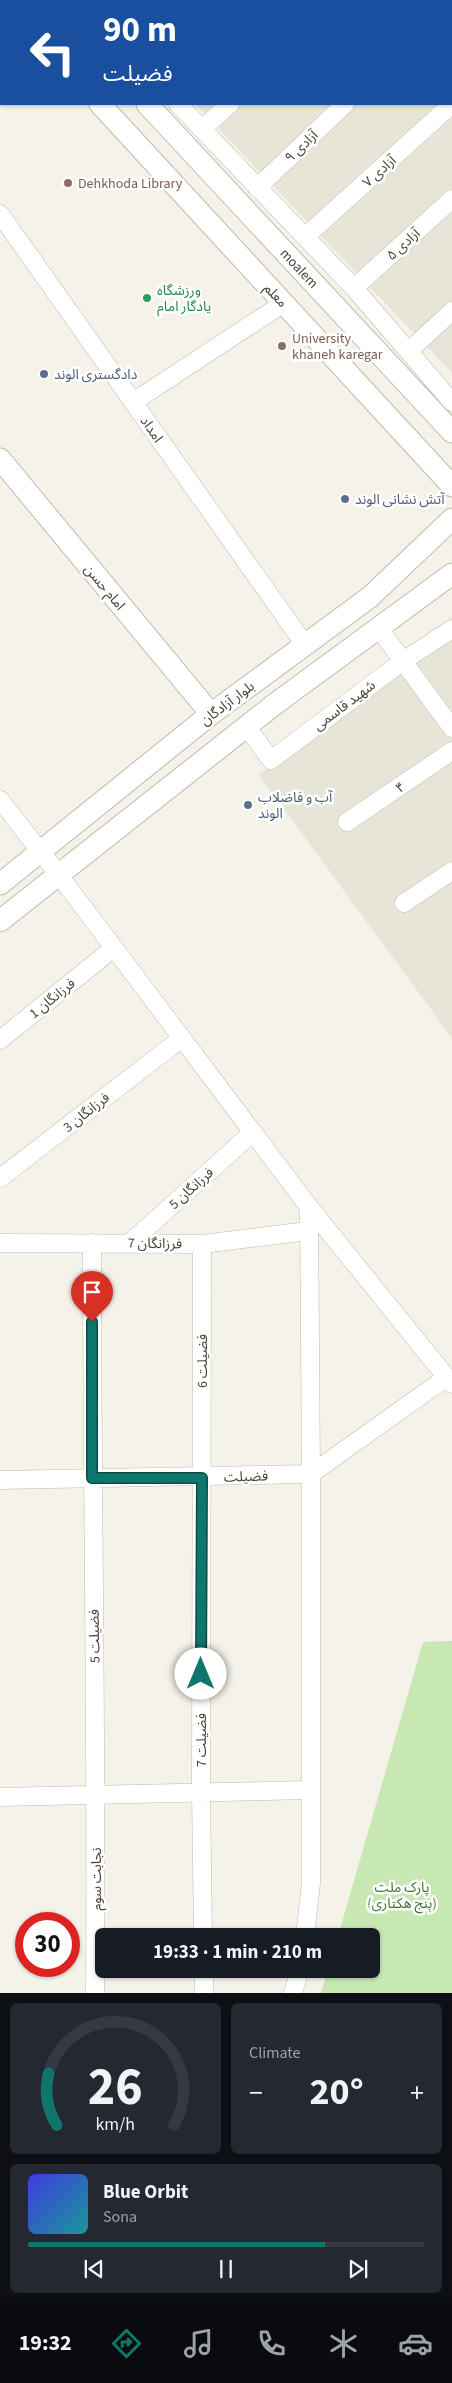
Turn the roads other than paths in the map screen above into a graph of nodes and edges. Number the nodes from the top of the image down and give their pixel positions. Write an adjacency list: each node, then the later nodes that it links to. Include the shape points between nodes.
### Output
1 (101, 105): 13 (street, معلم)
2 (149, 105): 18 (street, moalem)
3 (179, 105): 7 (street)
4 (229, 105): 7 (street)
5 (344, 105): 8 (street, آزادی ۹)
6 (451, 105): 11 (street, آزادی ۷)
7 (202, 129): 8 (street)
8 (256, 188): 11 (street)
9 (452, 199): 12 (street, آزادی ۵)
10 (0, 214): 16 (street, امداد)
11 (306, 237): 12 (street)
12 (354, 288): 15 (street)
13 (284, 303): 16 (street); 20 (street, معلم)
14 (452, 311): 15 (street)
15 (409, 351): 17 (street)
16 (133, 402): 25 (street, امداد)
17 (452, 402)
18 (452, 432)
19 (0, 459): 27 (street, امام حسن)
20 (452, 486)
21 (452, 520): 25 (street, بلوار آزادگان, via 370,597)
22 (452, 574): 23 (street)
23 (378, 627): 26 (street); 28 (street)
24 (452, 629): 26 (street, شهید قاسمی)
25 (305, 645): 27 (street, بلوار آزادگان)
26 (403, 661): 28 (street, شهید قاسمی, via 271,760); 29 (street)
27 (211, 714): 33 (street, بلوار آزادگان)
28 (247, 727): 35 (street)
29 (452, 728)
30 (452, 751): 32 (street, ۴)
31 (0, 800): 33 (street)
32 (347, 822)
33 (41, 851): 35 (street); 36 (street, بلوار آزادگان)
34 (452, 870): 37 (street)
35 (59, 875): 38 (street); 42 (street)
36 (0, 884)
37 (404, 903)
38 (0, 920)
39 (105, 955): 40 (street, فرزانگان 1)
40 (0, 1040)
41 (173, 1045): 43 (street, فرزانگان 3)
42 (253, 1132): 44 (street); 48 (street, فرزانگان 5)
43 (0, 1178)
44 (309, 1207): 45 (street); 50 (street)
45 (308, 1231): 49 (street, فرزانگان 7); 51 (street)
46 (0, 1242): 47 (street, فرزانگان 7)
47 (92, 1243): 48 (street, فرزانگان 7); 52 (street, فضیلت 5)
48 (130, 1243): 49 (street, فرزانگان 7)
49 (202, 1244): 53 (street, فضیلت 6)
50 (450, 1381): 51 (street)
51 (311, 1474): 53 (street, فضیلت); 55 (street)
52 (92, 1478): 53 (street, فضیلت); 54 (street, فضیلت); 57 (street, فضیلت 5)
53 (202, 1478): 56 (street, فضیلت 7)
54 (0, 1480)
55 (311, 1790): 56 (street); 60 (street, via 311,1883)
56 (201, 1792): 57 (street); 59 (street, فضیلت 7)
57 (96, 1794): 58 (street); 63 (street, نجابت سوم)
58 (0, 1797)
59 (203, 1928)
60 (307, 1928)
61 (204, 1978): 64 (street)
62 (297, 1978): 65 (street)
63 (96, 1993)
64 (204, 1993)
65 (293, 1993)

